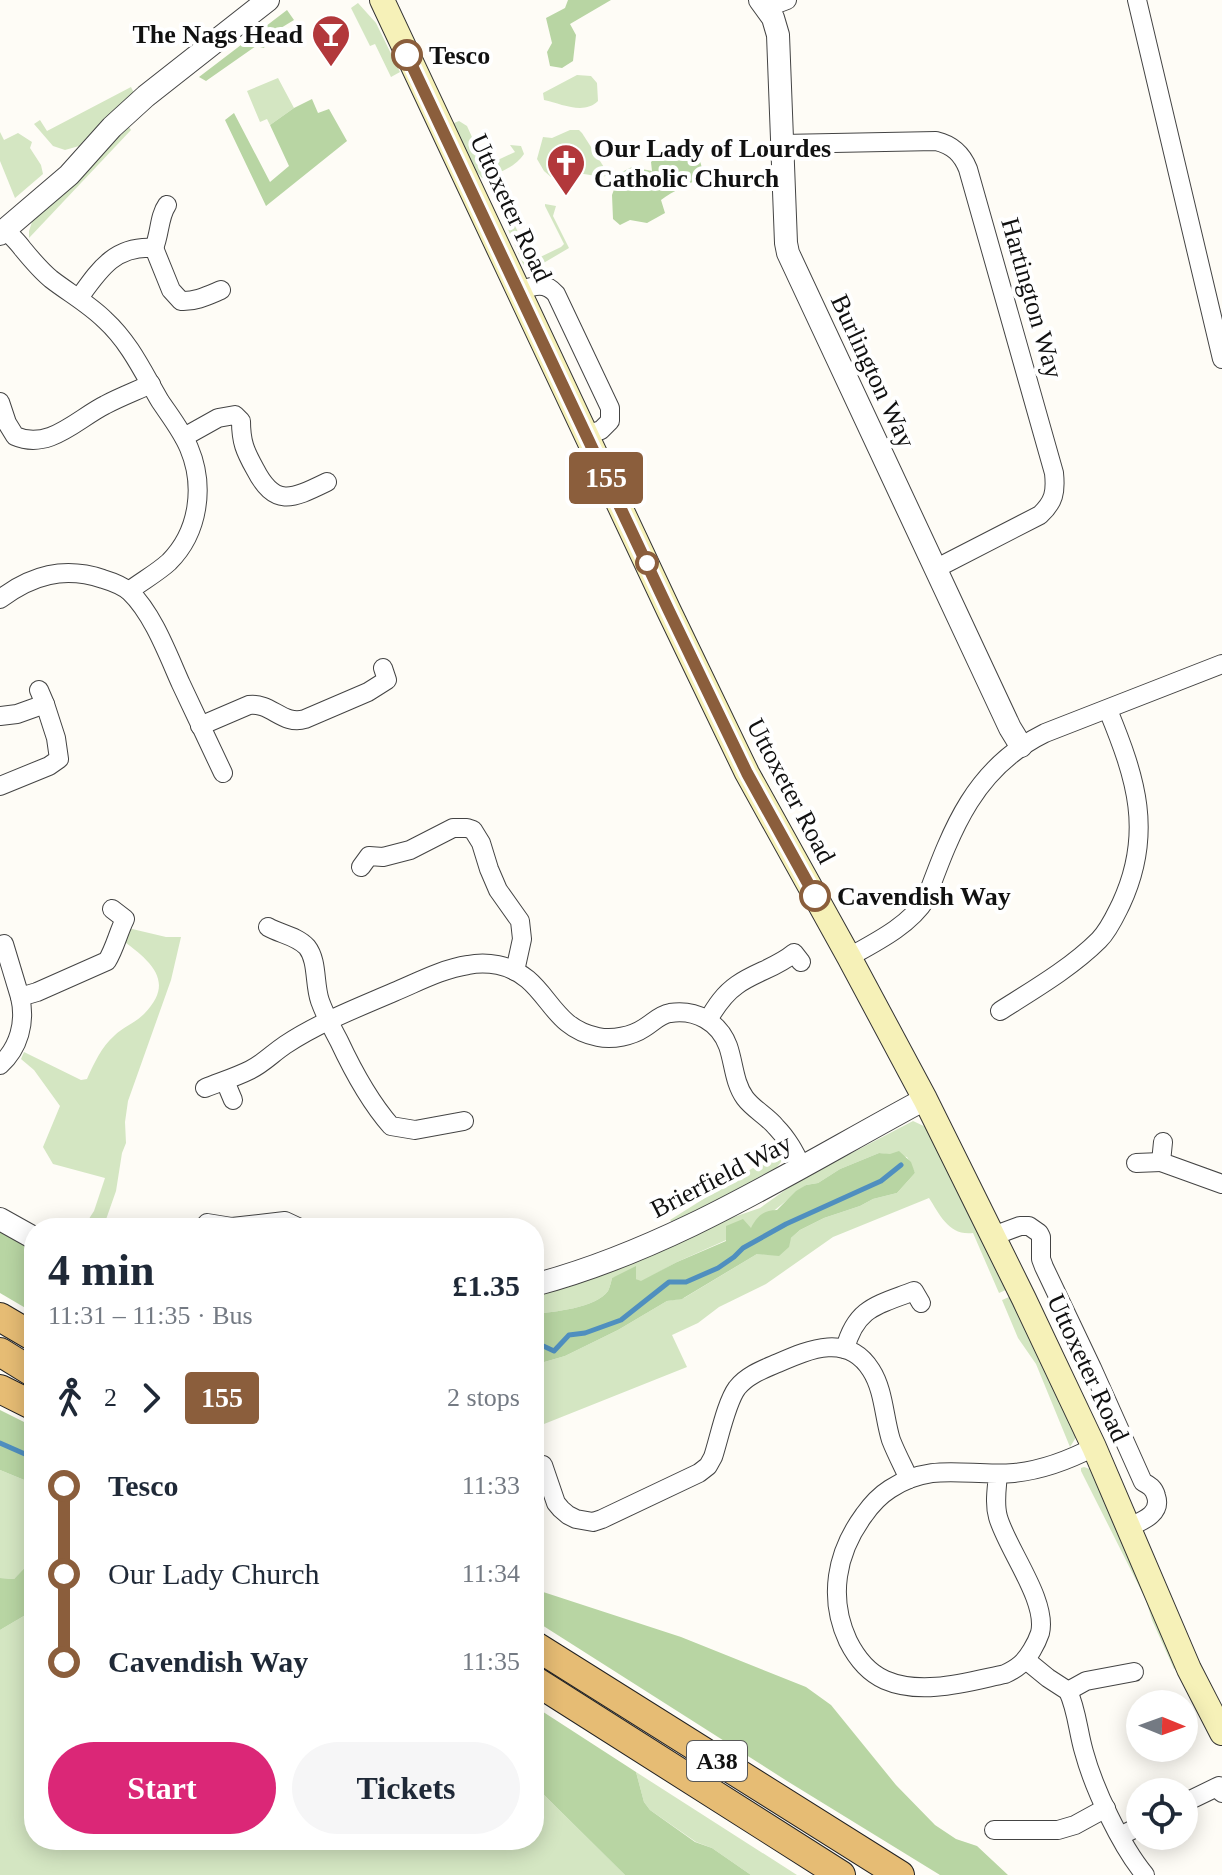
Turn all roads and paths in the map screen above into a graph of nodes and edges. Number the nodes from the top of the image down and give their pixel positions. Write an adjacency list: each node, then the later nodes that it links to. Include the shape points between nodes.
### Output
1 (268, 0): 7 (street, via 146,96 69,175)
2 (382, 0): 10 (main road, Uttoxeter Road)
3 (1137, 0): 12 (street)
4 (771, 3): 5 (street, Burlington Way, via 778,35)
5 (782, 144): 18 (street, Burlington Way, via 788,253); 18 (street, Hartington Way, via 936,141 960,153 968,169 1054,473 1055,495 1040,515)
6 (167, 205): 8 (street)
7 (3, 232): 11 (street)
8 (154, 248): 9 (street, via 166,282 181,301); 11 (street, via 125,251 109,261)
9 (221, 290)
10 (518, 291): 15 (main road, Uttoxeter Road); 15 (street, via 540,285 556,294 610,408 610,421)
11 (79, 298): 13 (street, via 117,333)
12 (1222, 359)
13 (151, 384): 14 (street, via 39,440 15,436); 16 (street)
14 (0, 402)
15 (587, 435): 33 (main road, Uttoxeter Road, via 747,773)
16 (184, 437): 17 (street, via 235,415 241,421 245,451 272,493 287,496); 19 (street, via 197,475 190,531 166,564)
17 (327, 482)
18 (935, 569): 26 (street, Burlington Way)
19 (129, 591): 20 (street, via 92,575 59,572 34,579); 25 (street, via 166,650)
20 (0, 599)
21 (1222, 664): 23 (street)
22 (383, 668): 25 (street, via 387,680 368,692 296,722 257,704)
23 (1108, 710): 26 (street); 37 (street, via 1133,778 1139,815 1137,859 1128,889 1098,941)
24 (0, 716): 28 (street, via 17,714 42,697 59,759)
25 (200, 726): 27 (street)
26 (1021, 746): 33 (street, via 993,770 965,809 920,908)
27 (213, 764)
28 (0, 786)
29 (361, 867): 35 (street, via 369,856 410,850 453,828 473,830 498,890 520,921)
30 (112, 909): 36 (street, via 125,919 107,961)
31 (268, 927): 38 (street, via 308,948)
32 (4, 944): 36 (street)
33 (849, 957): 43 (main road, Uttoxeter Road)
34 (801, 962): 39 (street, via 794,953 739,983)
35 (515, 971): 38 (street, via 493,964 462,966); 39 (street, via 535,985 562,1020 584,1034 610,1039 634,1034 674,1013)
36 (20, 997): 40 (street, via 20,1034)
37 (1000, 1011)
38 (328, 1020): 41 (street); 45 (street, via 391,1126 415,1130)
39 (708, 1020): 49 (street, via 725,1039 744,1096 788,1140)
40 (0, 1065)
41 (225, 1081): 42 (street); 44 (street)
42 (205, 1088)
43 (925, 1099): 49 (street, Brierfield Way); 53 (main road, Uttoxeter Road)
44 (233, 1100)
45 (464, 1121)
46 (1163, 1142): 47 (street)
47 (1161, 1162): 48 (street); 50 (street)
48 (1136, 1163)
49 (802, 1167): 54 (street, Brierfield Way, via 656,1241)
50 (1222, 1184)
51 (0, 1219): 52 (street)
52 (24, 1232)
53 (993, 1236): 63 (main road, Uttoxeter Road); 67 (street, via 1029,1226 1041,1237 1041,1259 1051,1284 1143,1482 1158,1502 1151,1516)
54 (544, 1282)
55 (921, 1303): 58 (street, via 914,1291 870,1309 856,1321)
56 (0, 1317): 57 (highway)
57 (24, 1331)
58 (845, 1349): 64 (street, via 813,1349 753,1375 732,1397 708,1466 602,1519 568,1515 556,1503); 66 (street, via 872,1371 891,1439)
59 (0, 1352): 60 (highway)
60 (24, 1367)
61 (0, 1389): 62 (highway)
62 (24, 1401)
63 (1094, 1447): 65 (street, via 1035,1470); 67 (main road, Uttoxeter Road)
64 (544, 1468)
65 (998, 1474): 66 (street, via 940,1471); 69 (street, via 997,1514 1040,1614 1040,1632)
66 (909, 1479): 69 (street, via 874,1503 843,1555 837,1604 853,1651 885,1680 918,1686 1005,1674)
67 (1129, 1527): 73 (main road, Uttoxeter Road)
68 (544, 1651): 81 (highway, A38)
69 (1026, 1660): 72 (street)
70 (1134, 1672): 72 (street, via 1086,1681)
71 (544, 1686): 80 (highway, A38)
72 (1068, 1691): 76 (street, via 1085,1757)
73 (1222, 1733)
74 (1222, 1793): 75 (street, via 1219,1786)
75 (1198, 1796)
76 (1106, 1808): 77 (street, via 1058,1830); 79 (street)
77 (994, 1830)
78 (1126, 1833): 79 (street)
79 (1120, 1836): 82 (street)
80 (841, 1875)
81 (900, 1875)
82 (1145, 1875)

